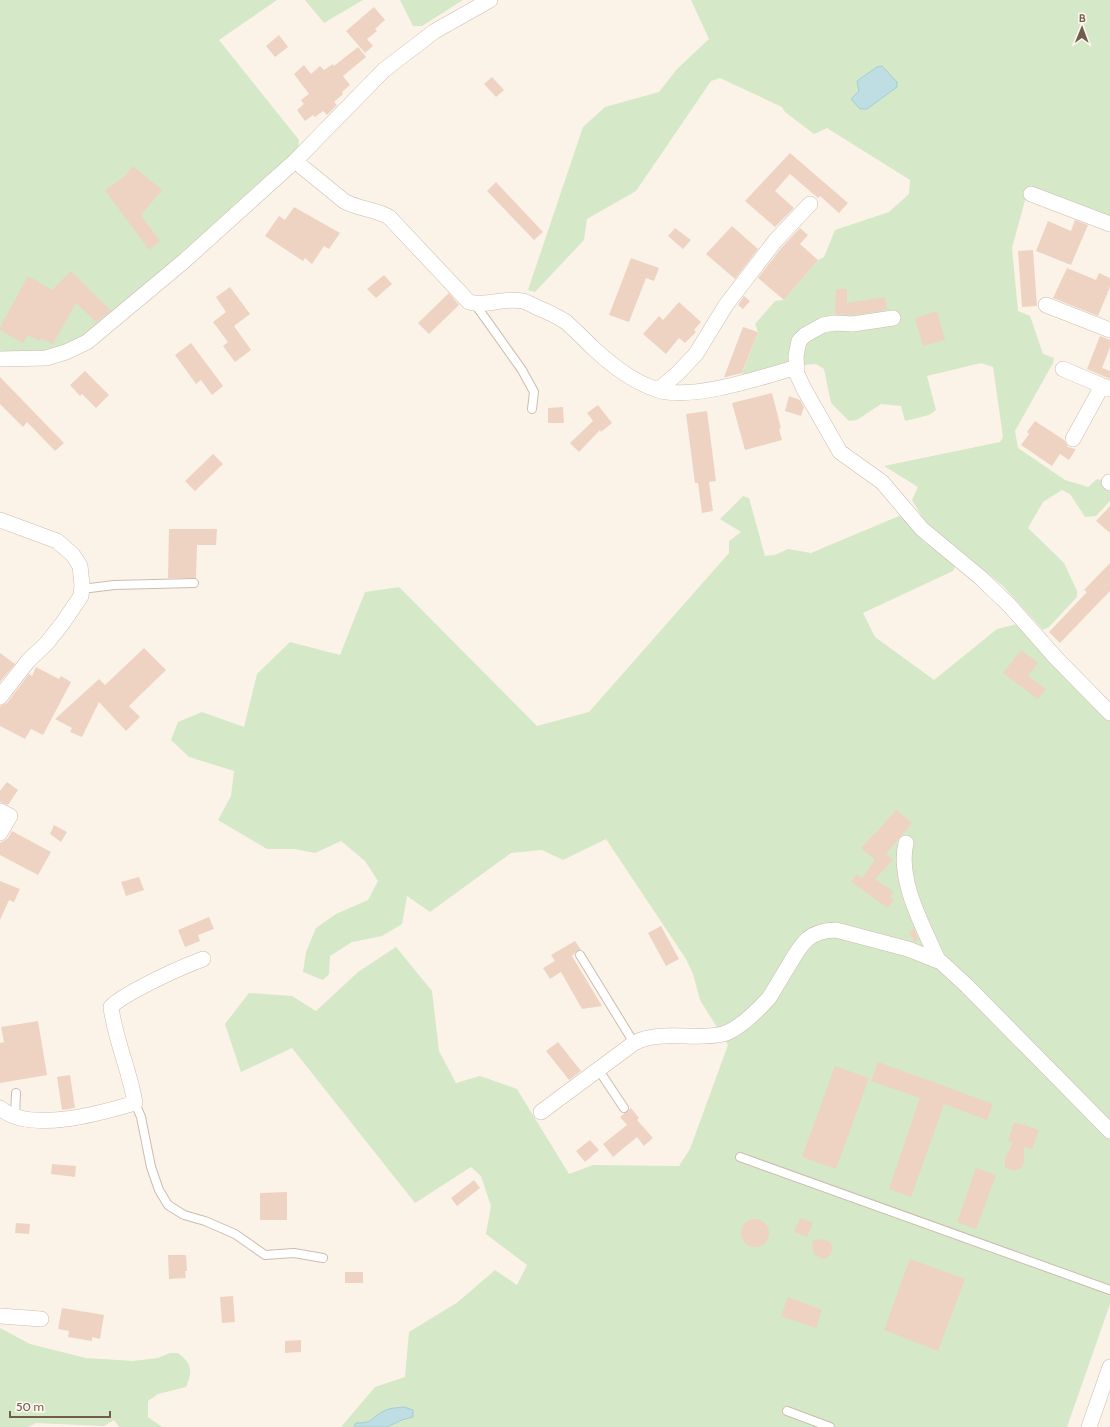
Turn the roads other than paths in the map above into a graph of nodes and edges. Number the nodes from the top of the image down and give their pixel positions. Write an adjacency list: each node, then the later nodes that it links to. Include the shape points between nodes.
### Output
1 (490, 0): 2 (street, via 435,31 384,70)
2 (295, 161): 6 (street, via 351,206 371,209 389,217 469,302); 10 (street, via 183,262 86,342 46,358)
3 (1031, 194): 5 (street)
4 (810, 204): 14 (street, via 775,241 743,282 696,354)
5 (1110, 224)
6 (475, 304): 14 (street, via 523,301 546,311 565,322 618,370); 15 (lane, via 522,370 534,392)
7 (1046, 305): 9 (street)
8 (893, 318): 11 (street, via 823,325 799,341)
9 (1110, 330)
10 (0, 360)
11 (797, 367): 14 (street, via 734,385 694,392); 21 (street, via 797,374 804,389 840,452 882,482 922,529 986,582)
12 (1063, 369): 13 (street)
13 (1106, 387): 16 (street)
14 (658, 390)
15 (532, 409)
16 (1073, 440)
17 (0, 520): 19 (street, via 57,541 73,555 80,566)
18 (194, 584): 19 (lane, via 114,585)
19 (82, 590): 20 (street, via 81,596 62,624)
20 (0, 697)
21 (1110, 713)
22 (0, 811): 23 (street, via 10,816)
23 (0, 833)
24 (906, 843): 27 (street, via 906,879 914,905)
25 (580, 955): 28 (lane)
26 (203, 960): 31 (street, via 184,966 148,984 111,1007)
27 (938, 960): 28 (street, via 908,949 836,930 817,932 801,944 769,998 734,1029 723,1034 656,1036 643,1038); 36 (street, via 947,966)
28 (634, 1043): 29 (street)
29 (598, 1070): 33 (lane); 34 (street)
30 (16, 1093): 35 (lane)
31 (135, 1103): 35 (street, via 71,1118 50,1120); 38 (lane, via 141,1117 151,1167 159,1190 168,1204 184,1215 235,1234 265,1255 294,1253)
32 (0, 1108): 35 (street)
33 (624, 1108)
34 (541, 1112)
35 (15, 1117)
36 (1110, 1131)
37 (740, 1157): 39 (lane)
38 (323, 1258)
39 (1110, 1290)
40 (0, 1316): 41 (street)
41 (41, 1319)
42 (1110, 1367): 45 (street)
43 (787, 1411): 44 (lane)
44 (830, 1427)
45 (1089, 1427)

